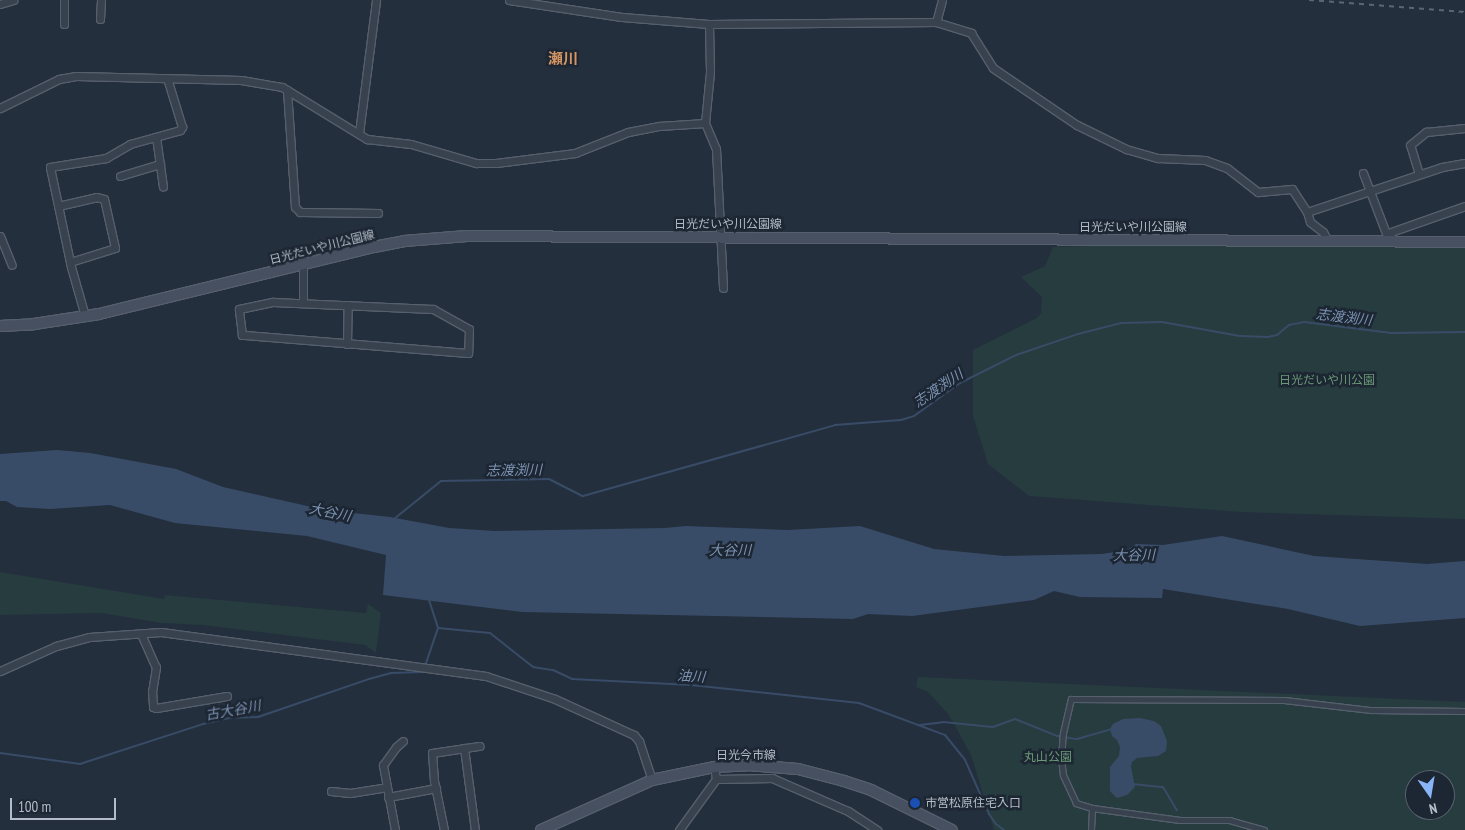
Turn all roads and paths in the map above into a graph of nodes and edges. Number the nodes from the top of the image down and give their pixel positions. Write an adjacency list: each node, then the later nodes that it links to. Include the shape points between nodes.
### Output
1 (13, 0): 7 (street)
2 (64, 0): 10 (street)
3 (102, 0): 8 (street)
4 (376, 0): 17 (street)
5 (510, 0): 11 (street, via 622,17)
6 (942, 0): 9 (street)
7 (0, 4)
8 (100, 19)
9 (936, 22): 11 (street); 28 (street, via 972,33 993,68 1076,125 1126,148 1158,158 1205,160 1227,168 1258,192 1292,189)
10 (64, 24)
11 (710, 24): 15 (street)
12 (167, 78): 13 (street, via 241,80); 14 (street, via 76,76 59,79); 18 (street, via 182,128)
13 (287, 90): 17 (street); 29 (street, via 296,207 300,212)
14 (0, 108)
15 (705, 123): 17 (street, via 659,126 628,132 575,153 496,163 476,162 411,144 367,138); 31 (street, via 716,149)
16 (1465, 128): 22 (street, via 1426,132 1410,145)
17 (360, 133)
18 (156, 136): 20 (street); 26 (street, via 130,144 106,158 50,167)
19 (1465, 163): 22 (street, via 1442,166)
20 (160, 164): 23 (street); 24 (street)
21 (1362, 173): 25 (street)
22 (1420, 174): 25 (street)
23 (120, 176)
24 (163, 187)
25 (1370, 192): 28 (street); 33 (street)
26 (58, 206): 35 (street); 35 (street, via 104,198 115,248)
27 (1465, 206): 33 (street, via 1391,232)
28 (1307, 212): 32 (street, via 1310,222 1323,232)
29 (378, 213)
30 (0, 236): 37 (street)
31 (719, 237): 32 (main road, 日光だいや川公園線); 36 (main road, 日光だいや川公園線, via 466,236 404,241); 38 (street)
32 (1328, 241): 33 (main road, 日光だいや川公園線)
33 (1389, 241): 34 (main road, 日光だいや川公園線)
34 (1465, 242)
35 (70, 262): 41 (street)
36 (303, 264): 39 (street); 41 (main road, 日光だいや川公園線)
37 (12, 265)
38 (723, 288)
39 (302, 303): 40 (street); 43 (street, via 273,302 239,309 242,336)
40 (348, 305): 43 (street); 43 (street, via 433,309 469,329 468,353)
41 (85, 316): 42 (main road, 日光だいや川公園線)
42 (0, 326)
43 (347, 344)
44 (141, 634): 45 (street, via 89,637 56,646); 46 (street, via 156,667 153,707); 53 (street, via 176,633 486,676 555,699 634,735)
45 (0, 671)
46 (227, 696)
47 (1465, 711): 58 (street, via 1371,710 1284,700 1071,699 1062,741 1063,775 1076,803)
48 (403, 742): 54 (street, via 383,766)
49 (479, 746): 50 (street)
50 (464, 748): 55 (street, via 432,753); 62 (street)
51 (714, 767): 52 (street); 53 (main road, 日光今市線); 66 (main road, 日光今市線, via 781,767 818,773 871,790)
52 (716, 779): 64 (street); 65 (street, via 772,778 848,811)
53 (652, 780): 63 (main road, 日光今市線)
54 (386, 787): 56 (street, via 350,793); 57 (street)
55 (436, 788): 57 (street); 61 (street)
56 (331, 791)
57 (388, 797): 60 (street)
58 (1092, 808): 59 (street); 67 (street, via 1180,820 1230,820)
59 (1091, 829)
60 (395, 830)
61 (442, 830)
62 (475, 830)
63 (541, 830)
64 (679, 830)
65 (877, 830)
66 (952, 830)
67 (1264, 830)

